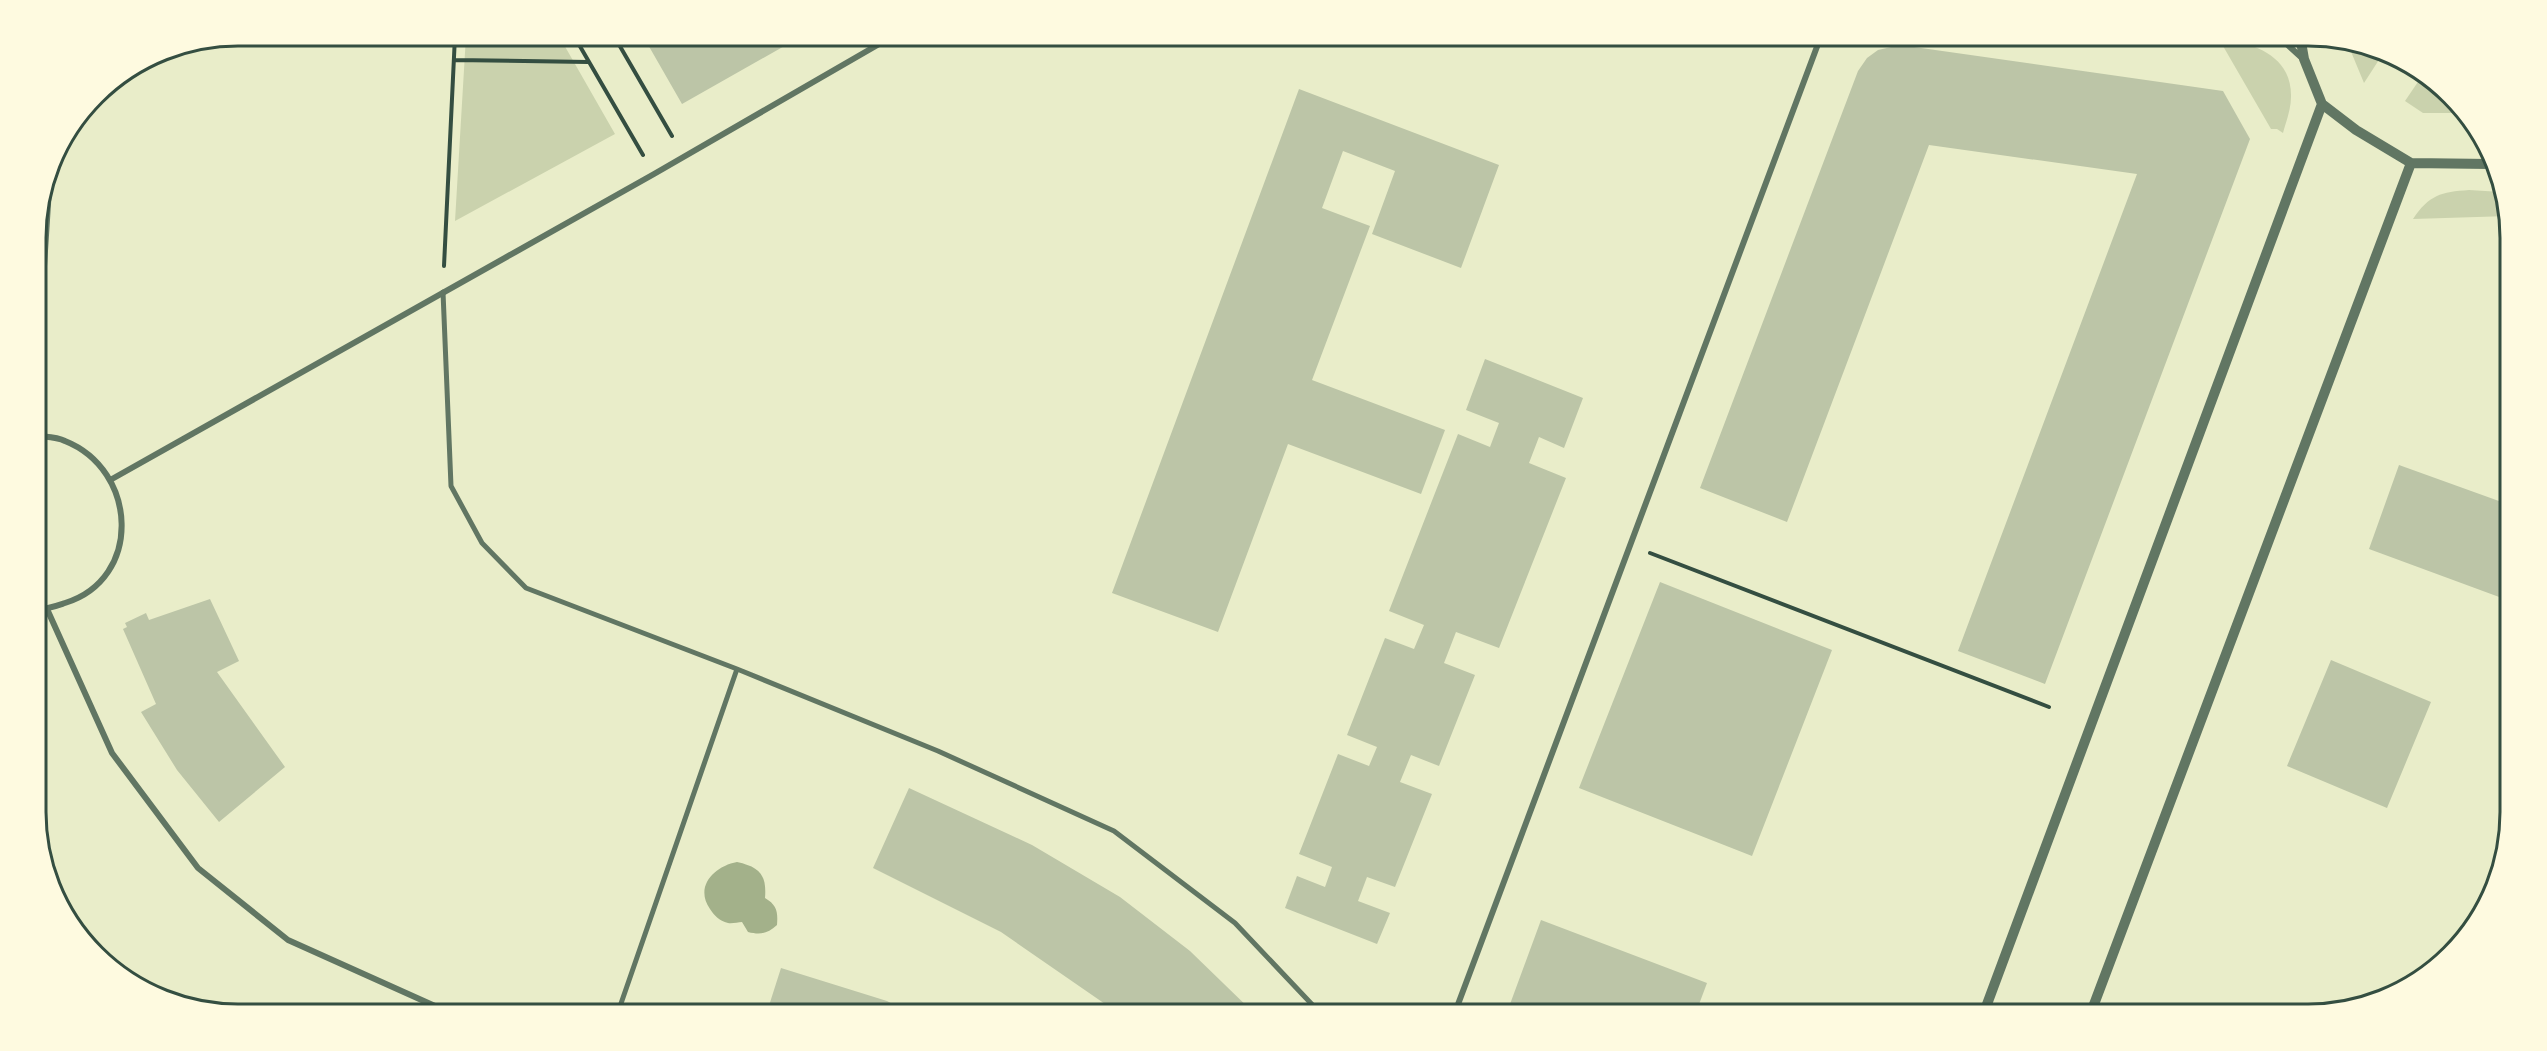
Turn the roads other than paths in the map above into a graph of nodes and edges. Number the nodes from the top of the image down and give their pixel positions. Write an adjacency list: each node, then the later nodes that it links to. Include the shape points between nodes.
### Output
1 (874, 47): 9 (street)
2 (1818, 47): 17 (street)
3 (2290, 47): 5 (street)
4 (2302, 47): 5 (street)
5 (2304, 59): 6 (street)
6 (2322, 104): 7 (street, via 2372,141); 18 (street)
7 (2411, 163): 8 (street); 19 (street)
8 (2485, 164)
9 (443, 292): 11 (street); 13 (street, via 451,486 482,543 526,588)
10 (47, 437): 11 (street, via 64,440 91,455)
11 (112, 479): 12 (street, via 122,512 120,546 105,576 79,599)
12 (47, 609): 14 (street, via 112,753 198,868 288,940)
13 (737, 669): 15 (street); 16 (street, via 938,751 1114,831 1234,923)
14 (430, 1004)
15 (621, 1004)
16 (1311, 1004)
17 (1458, 1004)
18 (1987, 1004)
19 (2094, 1004)

